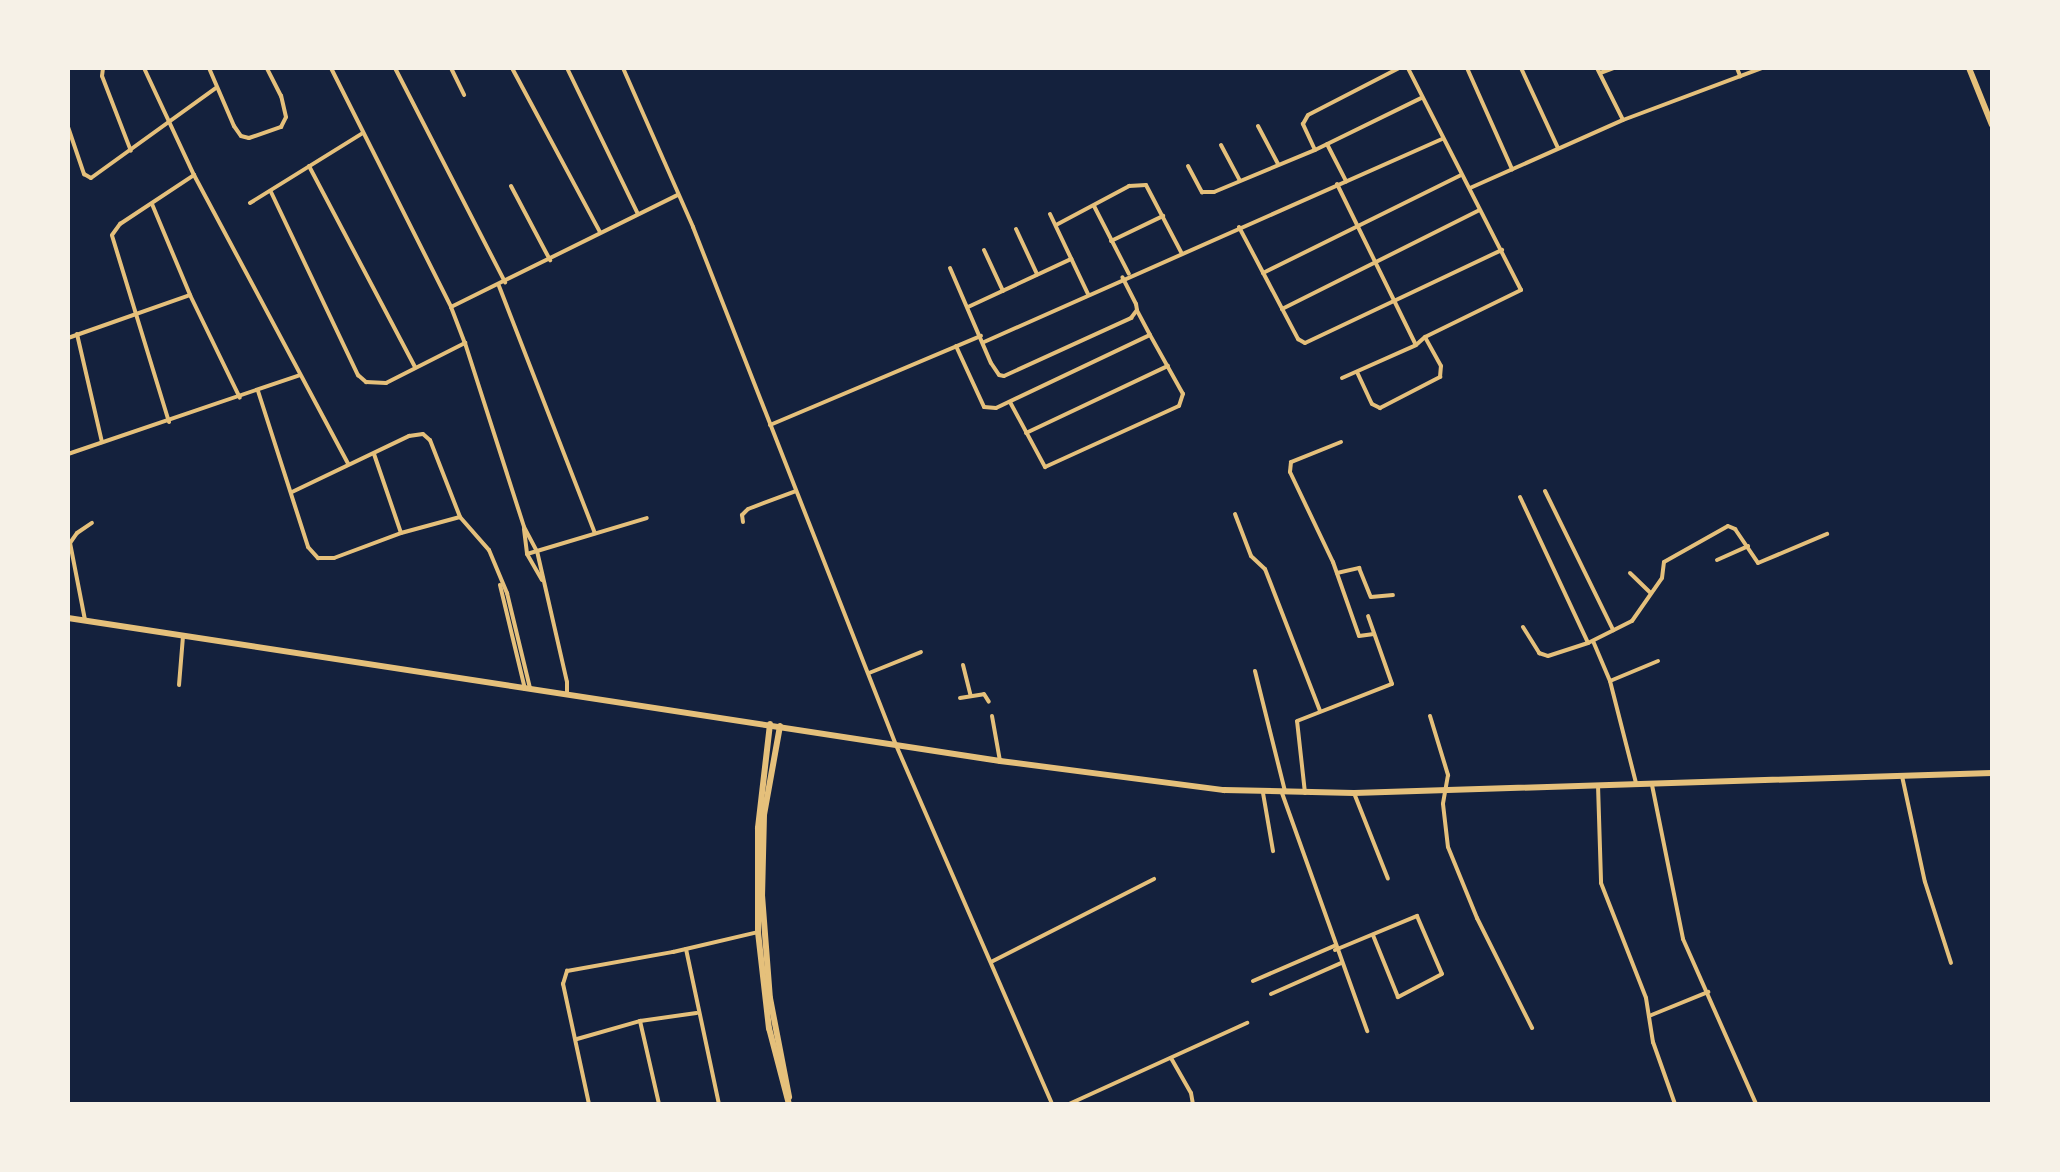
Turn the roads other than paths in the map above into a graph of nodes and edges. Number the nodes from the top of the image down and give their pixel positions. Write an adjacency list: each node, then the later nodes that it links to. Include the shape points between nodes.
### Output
1 (103, 68): 35 (street)
2 (144, 68): 25 (street)
3 (209, 68): 21 (street)
4 (267, 68): 21 (street, via 286,117 281,127 261,136 241,136)
5 (331, 68): 29 (street)
6 (395, 68): 73 (street)
7 (451, 68): 22 (street)
8 (512, 68): 60 (street)
9 (567, 68): 53 (street)
10 (623, 68): 48 (street)
11 (1399, 68): 34 (street, via 1308,115 1303,124)
12 (1408, 68): 23 (street)
13 (1467, 68): 39 (street)
14 (1521, 68): 33 (street)
15 (1614, 68): 19 (street)
16 (1737, 68): 20 (street)
17 (1762, 68): 20 (street)
18 (1969, 68): 26 (main road)
19 (1598, 71): 24 (street)
20 (1740, 76): 24 (street)
21 (217, 87): 25 (street)
22 (464, 95)
23 (1422, 97): 30 (street); 31 (street)
24 (1623, 120): 33 (street)
25 (169, 122): 35 (street); 40 (street)
26 (1992, 125)
27 (1258, 126): 36 (street)
28 (68, 127): 35 (street, via 84,174 91,178)
29 (364, 133): 37 (street); 79 (street)
30 (1442, 139): 41 (street); 43 (street)
31 (1327, 144): 34 (street); 43 (street)
32 (1221, 145): 42 (street)
33 (1558, 148): 39 (street)
34 (1315, 150): 36 (street)
35 (131, 151)
36 (1278, 164): 42 (street)
37 (309, 166): 47 (street); 94 (street)
38 (1188, 166): 42 (street, via 1207,194)
39 (1512, 169): 46 (street)
40 (194, 175): 50 (street); 96 (street)
41 (1461, 175): 46 (street); 57 (street)
42 (1240, 180)
43 (1346, 181): 44 (street)
44 (1337, 184): 57 (street); 58 (street)
45 (511, 186): 66 (street)
46 (1470, 188): 52 (street)
47 (271, 192): 49 (street); 94 (street, via 358,375 366,382 386,383)
48 (679, 195): 53 (street); 102 (street)
49 (250, 203)
50 (152, 204): 77 (street); 83 (street, via 112,235)
51 (1094, 206): 55 (street, via 1137,183 1146,185); 56 (street); 61 (street)
52 (1481, 210): 63 (street); 67 (street)
53 (638, 214): 60 (street)
54 (1050, 214): 56 (street)
55 (1163, 216): 61 (street); 64 (street)
56 (1056, 225): 65 (street)
57 (1358, 225): 67 (street); 69 (street)
58 (1239, 227): 64 (street); 69 (street)
59 (1016, 229): 70 (street)
60 (600, 232): 66 (street)
61 (1111, 241): 71 (street)
62 (984, 250): 75 (street)
63 (1502, 250): 78 (street); 87 (street, via 1521,285 1519,293)
64 (1181, 252): 71 (street)
65 (1071, 259): 70 (street); 76 (street)
66 (550, 260): 73 (street)
67 (1379, 263): 78 (street); 81 (street)
68 (950, 268): 80 (street)
69 (1263, 273): 81 (street)
70 (1037, 274): 75 (street)
71 (1129, 274): 72 (street)
72 (1122, 277): 76 (street); 82 (street)
73 (505, 282): 74 (street)
74 (499, 286): 79 (street); 120 (street)
75 (1003, 291): 80 (street)
76 (1088, 294): 89 (street)
77 (190, 295): 83 (street); 99 (street)
78 (1397, 301): 81 (street, via 1305,343); 91 (street)
79 (451, 307): 90 (street)
80 (968, 307): 86 (street)
81 (1282, 309)
82 (1137, 310): 85 (street); 89 (street, via 1123,322 1004,376)
83 (137, 314): 84 (street); 101 (street)
84 (77, 334): 88 (street); 104 (street)
85 (1150, 335): 93 (street); 100 (street)
86 (981, 336): 89 (street); 92 (street)
87 (1425, 337): 91 (street); 95 (street, via 1442,373 1380,408 1372,404)
88 (68, 338)
89 (984, 342)
90 (465, 343): 94 (street); 118 (street)
91 (1416, 345): 95 (street)
92 (956, 346): 100 (street, via 984,407); 102 (street)
93 (1168, 366): 103 (street); 103 (street, via 1183,394 1179,406 1050,467 1041,465)
94 (415, 367)
95 (1357, 372): 97 (street)
96 (300, 375): 98 (street); 108 (street)
97 (1342, 378)
98 (258, 391): 99 (street); 111 (street)
99 (240, 398): 101 (street)
100 (1010, 402): 103 (street)
101 (169, 422): 104 (street)
102 (770, 425): 109 (street)
103 (1026, 433)
104 (102, 442): 106 (street)
105 (1341, 442): 126 (street, via 1290,466)
106 (68, 454)
107 (374, 454): 108 (street); 114 (street, via 423,434); 119 (street)
108 (348, 464): 111 (street)
109 (796, 491): 116 (street, via 748,509); 143 (street)
110 (1545, 491): 135 (street)
111 (292, 492): 119 (street, via 308,547 318,558 334,558)
112 (1520, 497): 138 (street)
113 (1235, 514): 151 (street, via 1251,556 1265,569)
114 (460, 517): 119 (street); 146 (street, via 489,550)
115 (647, 518): 120 (street)
116 (743, 522)
117 (92, 523): 133 (street, via 70,543)
118 (524, 527): 123 (street); 124 (street)
119 (401, 533)
120 (595, 533): 123 (street)
121 (1827, 534): 122 (street, via 1760,563)
122 (1748, 546): 125 (street); 129 (street, via 1731,526 1716,531 1664,562 1662,578)
123 (537, 551): 124 (street); 128 (street)
124 (527, 554): 128 (street)
125 (1717, 560)
126 (1337, 573): 130 (street, via 1359,568 1371,597); 137 (street, via 1359,636)
127 (1630, 573): 129 (street)
128 (542, 581): 147 (street)
129 (1650, 592): 135 (street, via 1640,615)
130 (1393, 595)
131 (1368, 616): 137 (street)
132 (68, 618): 133 (main road)
133 (85, 620): 136 (main road)
134 (1523, 627): 138 (street, via 1543,655)
135 (1613, 630): 138 (street)
136 (184, 634): 145 (street); 146 (main road)
137 (1374, 634): 151 (street, via 1392,684)
138 (1590, 642): 144 (street)
139 (921, 652): 143 (street)
140 (1658, 661): 144 (street)
141 (963, 665): 148 (street)
142 (1255, 671): 165 (street)
143 (869, 673): 156 (street)
144 (1610, 681): 160 (street)
145 (179, 685)
146 (528, 689): 147 (main road)
147 (567, 695): 154 (main road)
148 (971, 696): 149 (street); 150 (street, via 984,694)
149 (960, 698)
150 (989, 702)
151 (1320, 711): 166 (street, via 1297,721)
152 (992, 716): 157 (street)
153 (1430, 716): 163 (street, via 1448,775)
154 (770, 724): 155 (main road); 171 (main road, via 758,828)
155 (780, 726): 156 (main road); 192 (main road, via 764,815 762,895 770,998)
156 (896, 745): 157 (main road); 175 (street)
157 (1000, 761): 164 (main road)
158 (1992, 773): 159 (main road)
159 (1902, 776): 161 (main road); 177 (street, via 1925,882)
160 (1636, 783): 161 (main road); 162 (main road)
161 (1652, 783): 179 (street, via 1683,939)
162 (1598, 785): 163 (main road); 182 (street, via 1601,883)
163 (1447, 790): 167 (main road); 185 (street, via 1444,814 1453,862)
164 (1263, 793): 165 (main road); 168 (street)
165 (1284, 793): 166 (main road); 173 (street)
166 (1305, 793): 167 (main road)
167 (1354, 793): 170 (street)
168 (1273, 851)
169 (1154, 879): 175 (street)
170 (1388, 879)
171 (758, 932): 174 (street); 192 (main road, via 768,1019)
172 (1373, 935): 172 (street, via 1417,916 1442,974 1398,997); 173 (street)
173 (1334, 948): 176 (street); 178 (street)
174 (686, 949): 181 (street); 187 (street, via 567,971 563,984)
175 (991, 962): 193 (street)
176 (1341, 963): 180 (street); 186 (street)
177 (1951, 963)
178 (1253, 981)
179 (1708, 992): 182 (street); 197 (street)
180 (1271, 994)
181 (697, 1012): 183 (street); 191 (street)
182 (1649, 1016): 196 (street)
183 (640, 1021): 187 (street); 190 (street)
184 (1247, 1023): 188 (street)
185 (1532, 1028)
186 (1367, 1031)
187 (577, 1039): 189 (street)
188 (1171, 1058): 194 (street); 195 (street)
189 (589, 1104)
190 (659, 1104)
191 (719, 1104)
192 (790, 1104)
193 (1052, 1104)
194 (1069, 1104)
195 (1193, 1104)
196 (1675, 1104)
197 (1756, 1104)

